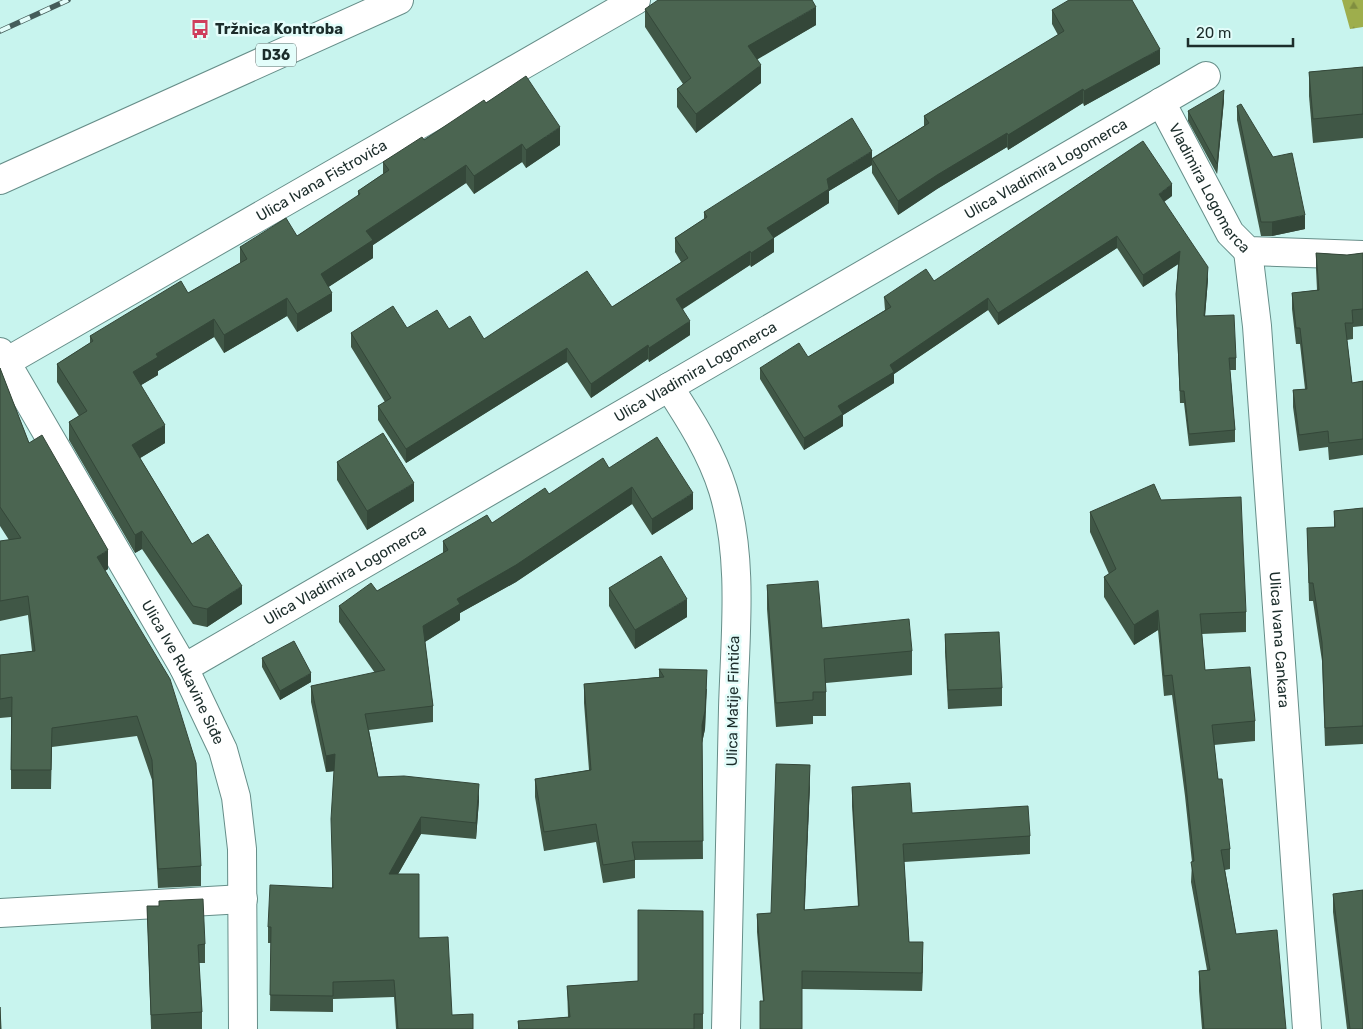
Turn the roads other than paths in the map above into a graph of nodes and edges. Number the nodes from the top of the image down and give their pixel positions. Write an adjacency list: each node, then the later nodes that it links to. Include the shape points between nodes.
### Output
1 (399, 0): 5 (street, D36)
2 (636, 0): 8 (street, Ulica Ivana Fistrovića)
3 (1206, 76): 4 (street, Ulica Vladimira Logomerca)
4 (1161, 102): 6 (street, Vladimira Logomerca, via 1230,233); 9 (street, Ulica Vladimira Logomerca)
5 (0, 180)
6 (1248, 251): 7 (street, Vladimira Logomerca); 15 (street, Ulica Ivana Cankara, via 1257,326)
7 (1363, 255)
8 (3, 357): 10 (street, Ulica Ive Rukavine Siđe)
9 (669, 387): 10 (street, Ulica Vladimira Logomerca); 14 (street, Ulica Matije Fintića, via 688,416 723,490 734,553)
10 (184, 668): 11 (street, Ulica Ive Rukavine Siđe, via 213,726 229,771 240,821)
11 (243, 899): 12 (street); 13 (street, Ulica Ive Rukavine Siđe)
12 (0, 913)
13 (243, 1029)
14 (726, 1029)
15 (1307, 1029)

